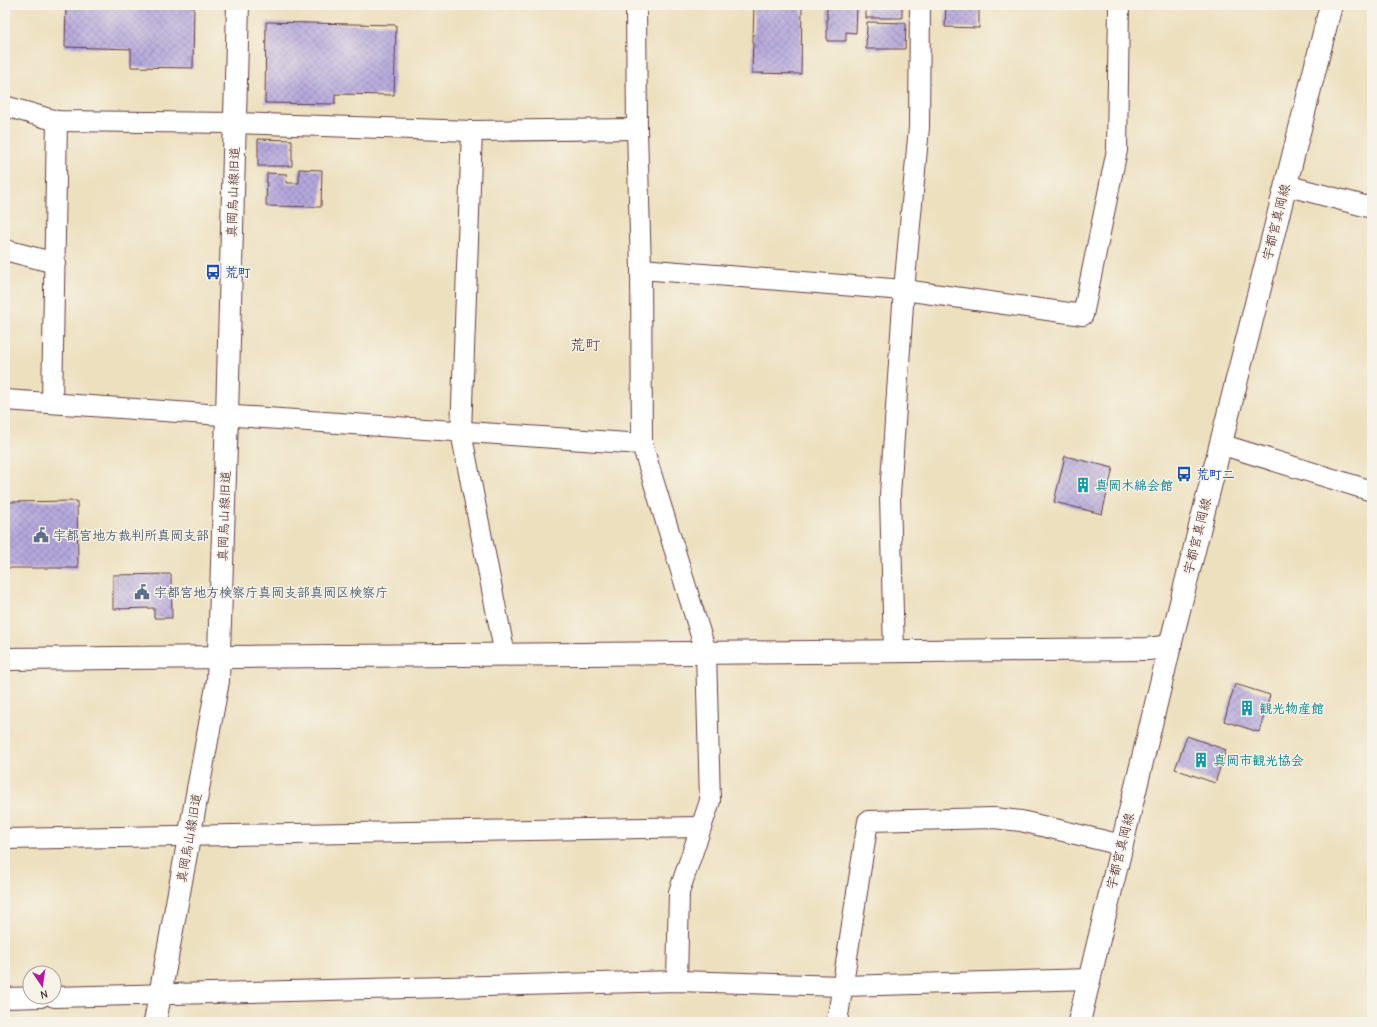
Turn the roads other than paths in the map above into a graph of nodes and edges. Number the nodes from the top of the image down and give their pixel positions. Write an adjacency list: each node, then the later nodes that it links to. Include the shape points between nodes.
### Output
1 (238, 5): 8 (street, 真岡烏山線旧道)
2 (636, 5): 9 (street)
3 (920, 5): 16 (street, via 919,127)
4 (1119, 5): 16 (street, via 1117,150 1083,315)
5 (1330, 5): 11 (street, 宇都宮真岡線)
6 (5, 106): 7 (street)
7 (57, 121): 8 (street); 14 (street)
8 (235, 123): 10 (street); 19 (street, 真岡烏山線旧道)
9 (637, 129): 10 (street); 15 (street)
10 (472, 131): 20 (street)
11 (1285, 185): 12 (street); 22 (street, 宇都宮真岡線)
12 (1372, 208)
13 (5, 250): 14 (street)
14 (56, 263): 18 (street)
15 (641, 269): 16 (street); 21 (street)
16 (904, 290): 26 (street, via 890,495)
17 (5, 400): 18 (street)
18 (52, 403): 19 (street)
19 (227, 416): 20 (street); 28 (street, 真岡烏山線旧道)
20 (460, 432): 21 (street); 27 (street)
21 (642, 444): 25 (street)
22 (1220, 444): 23 (street); 24 (street, 宇都宮真岡線)
23 (1372, 491)
24 (1170, 646): 26 (street, via 1148,649); 33 (street, 宇都宮真岡線)
25 (706, 652): 26 (street); 27 (street); 30 (street, via 710,801)
26 (894, 652)
27 (506, 654): 28 (street)
28 (219, 656): 29 (street); 31 (street, 真岡烏山線旧道, via 218,681)
29 (5, 659)
30 (701, 827): 31 (street); 35 (street, via 679,892)
31 (189, 836): 32 (street); 37 (street, 真岡烏山線旧道)
32 (5, 839)
33 (1122, 845): 34 (street, 宇都宮真岡線); 36 (street, via 1021,821 994,818 868,821)
34 (1090, 979): 36 (street); 43 (street, 宇都宮真岡線)
35 (677, 982): 36 (street); 37 (street)
36 (842, 986): 42 (street)
37 (160, 995): 38 (street); 41 (street, 真岡烏山線旧道)
38 (62, 997)
39 (5, 998): 40 (street)
40 (22, 998)
41 (155, 1022)
42 (837, 1022)
43 (1079, 1022)

